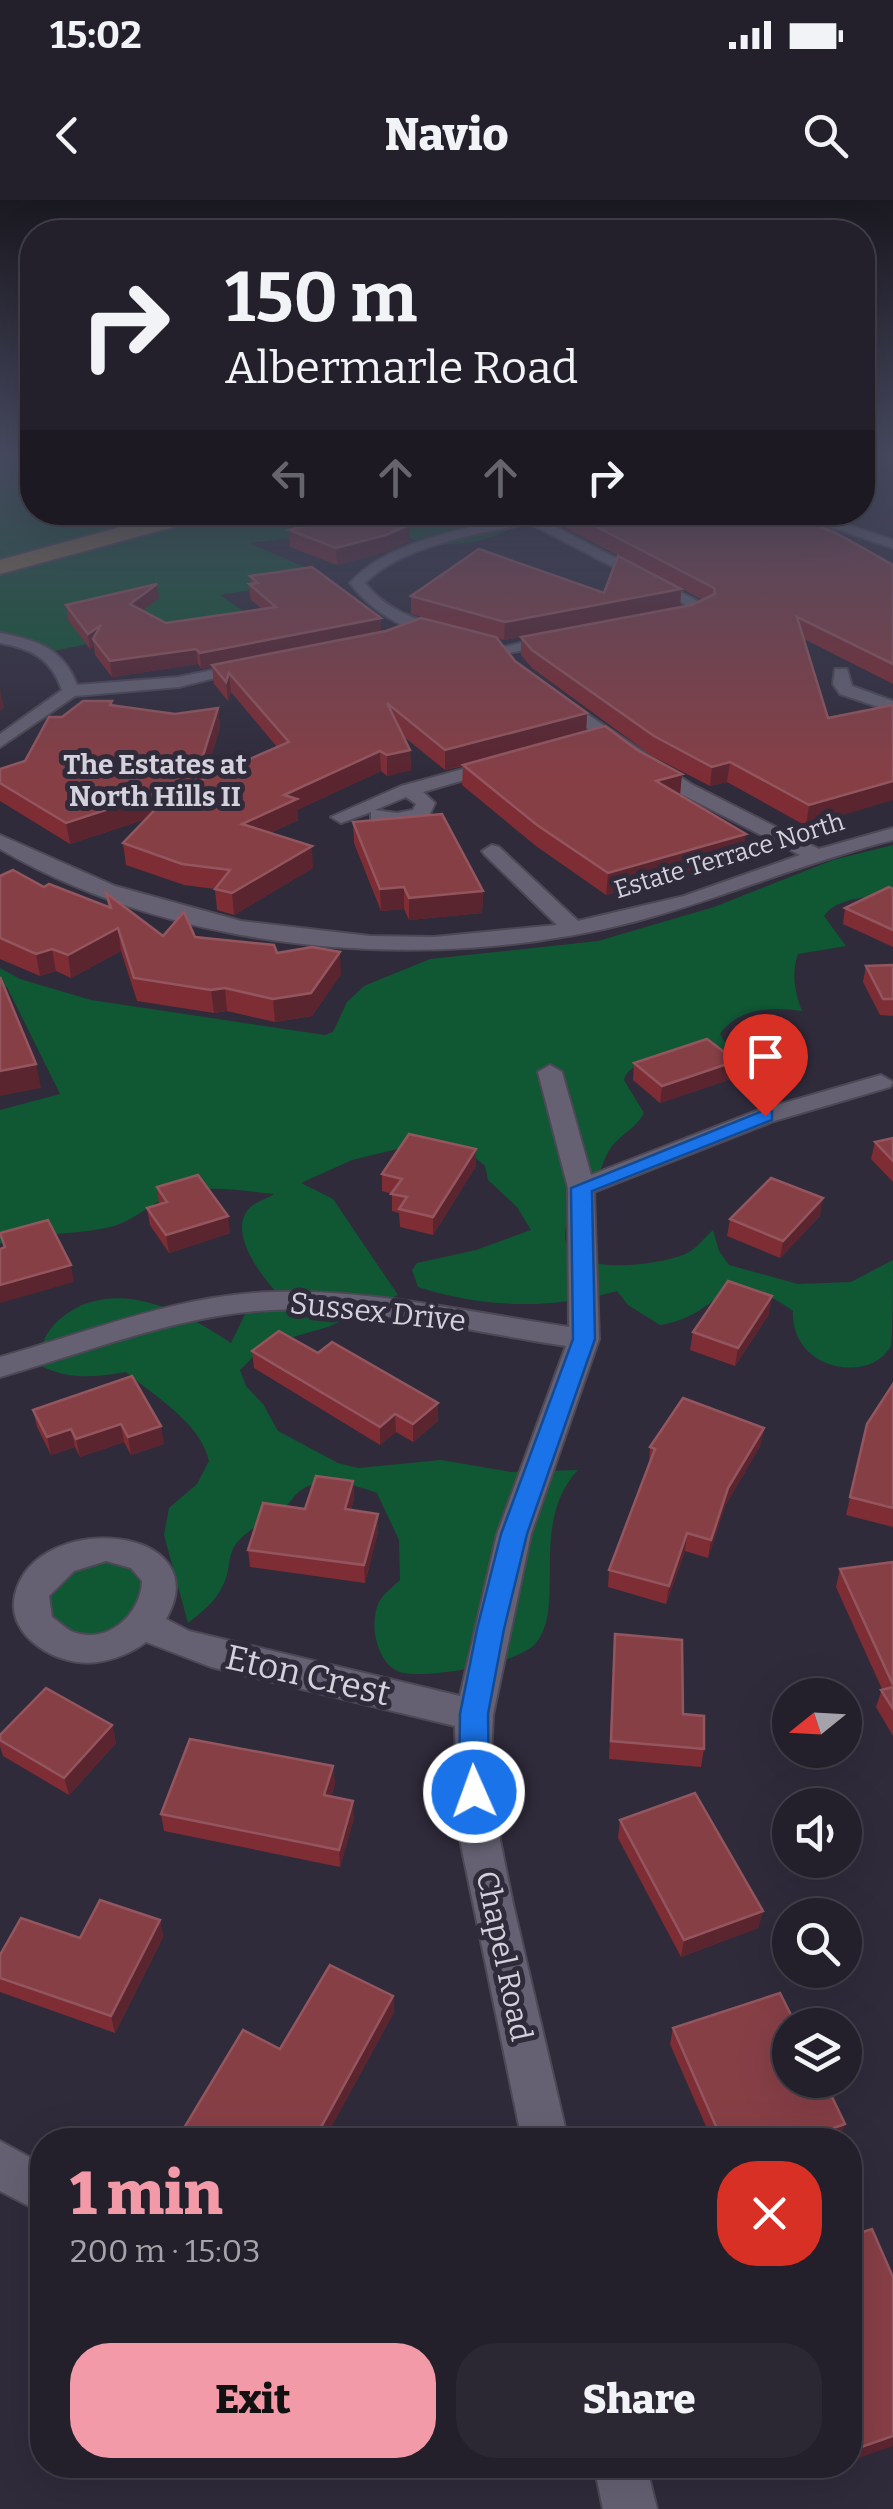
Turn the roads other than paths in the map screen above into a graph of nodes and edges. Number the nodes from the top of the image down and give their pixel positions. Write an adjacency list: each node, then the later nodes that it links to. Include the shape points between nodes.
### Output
1 (389, 562): 4 (street, via 356,583)
2 (614, 562): 3 (street, via 703,608 696,618)
3 (654, 621)
4 (419, 627): 5 (street); 7 (street)
5 (463, 635)
6 (580, 635): 9 (street)
7 (399, 637)
8 (0, 638): 13 (street, via 48,652 63,666)
9 (502, 651)
10 (261, 665): 13 (street, via 178,691)
11 (841, 672): 14 (street, via 846,690)
12 (538, 684): 21 (street, via 599,738)
13 (71, 691): 15 (street)
14 (893, 708)
15 (0, 742)
16 (522, 758): 17 (street, via 408,790 426,803 421,814 388,818 362,807)
17 (341, 817)
18 (893, 834): 21 (street, Estate Terrace North)
19 (0, 841): 22 (street, Estate Terrace North)
20 (492, 851): 24 (street)
21 (818, 856): 24 (street, Estate Terrace North, via 691,900)
22 (30, 859): 23 (street); 24 (street, Estate Terrace North, via 144,903 302,940 404,946)
23 (0, 871)
24 (573, 928)
25 (550, 1072): 27 (street, Chapel Road)
26 (880, 1082): 27 (street, via 765,1116)
27 (582, 1188): 28 (street, Chapel Road)
28 (584, 1339): 29 (street, Sussex Drive, via 340,1302 273,1300 207,1308); 31 (street, Chapel Road, via 514,1534)
29 (0, 1368)
30 (146, 1625): 31 (street, Eton Crest, via 211,1653)
31 (474, 1714): 32 (street, Chapel Road, via 478,1830)
32 (542, 2128)
33 (0, 2164): 34 (street)
34 (30, 2183)
35 (623, 2478): 36 (street)
36 (630, 2509)

